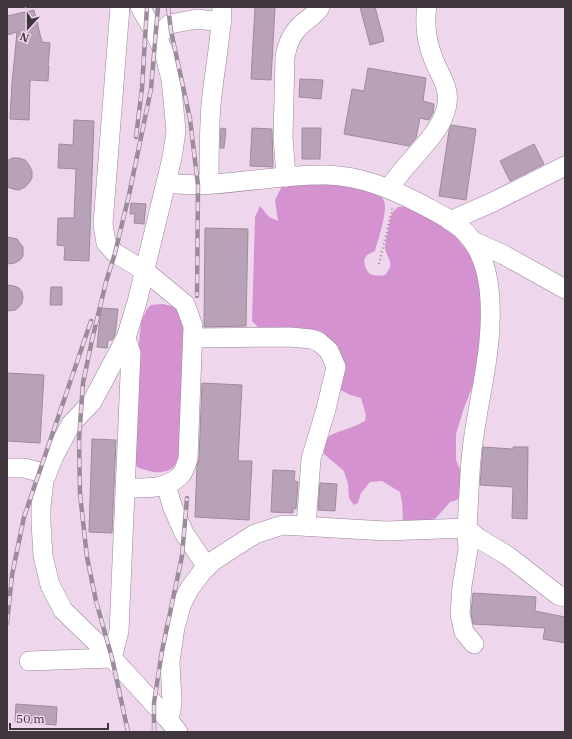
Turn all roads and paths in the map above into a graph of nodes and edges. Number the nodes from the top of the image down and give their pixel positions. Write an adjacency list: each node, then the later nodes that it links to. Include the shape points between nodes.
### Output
1 (120, 7): 15 (lane, via 104,224 106,243 115,253)
2 (140, 7): 6 (lane)
3 (320, 7): 8 (lane, via 300,26 287,45 284,137)
4 (427, 7): 11 (lane, via 427,36 448,97 445,113 428,141 408,163)
5 (222, 14): 6 (lane, via 170,24); 10 (lane, via 211,104)
6 (157, 37): 9 (lane, via 164,52 170,78 176,131)
7 (564, 170): 12 (lane)
8 (286, 177): 10 (lane); 11 (lane, via 347,177 366,180)
9 (167, 183): 10 (lane); 15 (lane)
10 (209, 184)
11 (393, 190): 12 (lane); 14 (path)
12 (450, 221): 13 (lane)
13 (473, 241): 16 (lane); 24 (lane, via 487,276 491,303 491,331 473,442)
14 (379, 264)
15 (145, 271): 17 (lane); 18 (lane, via 185,304 194,326)
16 (565, 289)
17 (126, 338): 20 (lane, via 92,402 71,424); 22 (lane, via 131,353)
18 (193, 338): 21 (lane, via 188,459 181,476); 23 (lane, via 311,339 329,351 336,367 311,460)
19 (7, 468): 20 (lane, via 24,468)
20 (47, 474): 28 (lane, via 44,480 41,523 43,556 50,586 63,610)
21 (166, 485): 22 (lane); 25 (lane, via 184,533)
22 (126, 488): 28 (lane, via 119,631)
23 (306, 526): 24 (lane, via 386,531); 25 (lane, via 283,525 255,534)
24 (467, 528): 26 (lane, via 552,591); 27 (lane, via 468,550 460,614 464,632)
25 (207, 567): 30 (lane, via 182,603 175,627 170,662)
26 (565, 597)
27 (474, 644)
28 (112, 658): 29 (lane); 30 (lane)
29 (29, 661)
30 (173, 725)

